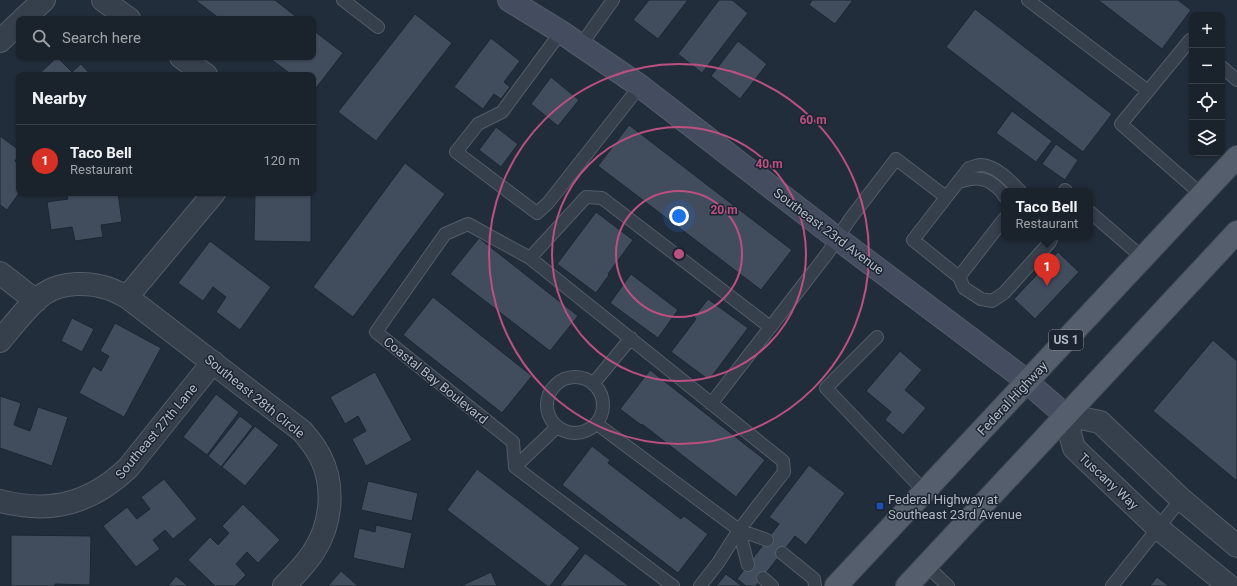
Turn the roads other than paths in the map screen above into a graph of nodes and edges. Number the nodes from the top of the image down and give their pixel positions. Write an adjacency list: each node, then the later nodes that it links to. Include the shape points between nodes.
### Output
1 (44, 0): 7 (street)
2 (103, 0): 8 (street)
3 (343, 0): 10 (lane)
4 (509, 0): 11 (street, Southeast 23rd Avenue)
5 (613, 0): 14 (lane)
6 (1028, 0): 20 (lane)
7 (27, 16)
8 (125, 16)
9 (16, 26): 12 (street)
10 (378, 27)
11 (561, 32): 14 (street, Southeast 23rd Avenue); 19 (lane, via 502,112 478,124 456,152 537,213 548,203)
12 (0, 41)
13 (1189, 41): 20 (lane)
14 (581, 45): 19 (street, Southeast 23rd Avenue)
15 (185, 60): 17 (street)
16 (1225, 70): 18 (lane)
17 (202, 72)
18 (1237, 80)
19 (640, 86): 31 (street, Southeast 23rd Avenue)
20 (1148, 91): 25 (lane, via 1121,124)
21 (1237, 157): 25 (main road, Federal Highway / US 1)
22 (958, 182): 23 (lane, via 969,168 980,165 993,168); 24 (lane, via 977,178 988,180); 27 (lane)
23 (1016, 188)
24 (1001, 190)
25 (1202, 195): 34 (main road, Federal Highway / US 1)
26 (211, 196): 37 (street)
27 (946, 197): 31 (lane, via 896,159 850,219); 36 (lane, via 913,240)
28 (1093, 215): 34 (lane)
29 (1001, 223): 36 (lane)
30 (1237, 232): 47 (main road)
31 (838, 239): 39 (lane); 44 (street, Southeast 23rd Avenue)
32 (1051, 240): 36 (lane, via 1004,293 992,301 981,299 964,288)
33 (530, 258): 39 (lane, via 586,197 602,198); 40 (lane, Coastal Bay Boulevard); 50 (lane, Coastal Bay Boulevard, via 468,224 445,234 376,332 513,442)
34 (1143, 258): 44 (main road, Federal Highway / US 1)
35 (0, 273): 38 (street)
36 (959, 277)
37 (127, 297): 38 (street, Southeast 28th Circle, via 92,284 77,284 47,292); 43 (street, Southeast 28th Circle)
38 (36, 301): 42 (street, Southeast 28th Circle)
39 (770, 327): 46 (lane)
40 (631, 338): 45 (lane); 46 (lane, Coastal Bay Boulevard)
41 (877, 338): 51 (lane, via 826,388)
42 (0, 341)
43 (213, 362): 53 (street, Southeast 27th Lane, via 128,468 104,488 76,501 46,507 30,507); 62 (street, Southeast 28th Circle, via 302,431 312,442 326,472 330,504 322,536 308,559)
44 (1028, 382): 47 (street, Southeast 23rd Avenue); 51 (main road, Federal Highway / US 1)
45 (593, 384): 48 (lane, via 600,392 603,403 602,414); 49 (lane, via 584,378 573,377 562,380 554,387 548,397 547,408 550,418)
46 (711, 404): 55 (lane, Coastal Bay Boulevard, via 783,460 784,472)
47 (1065, 415): 52 (street, via 1100,422); 54 (street, Tuscany Way, via 1074,448); 60 (main road)
48 (597, 424): 49 (lane, via 578,434); 55 (lane)
49 (557, 427): 50 (lane)
50 (515, 466): 63 (lane)
51 (925, 492): 67 (main road, Federal Highway / US 1)
52 (1182, 499): 54 (lane); 57 (street)
53 (0, 501)
54 (1158, 528): 70 (lane); 71 (street, Tuscany Way)
55 (739, 530): 56 (lane); 59 (lane); 64 (lane, Coastal Bay Boulevard)
56 (767, 540)
57 (1237, 546)
58 (782, 553): 66 (lane, via 814,579)
59 (748, 565)
60 (926, 565): 68 (main road); 69 (lane)
61 (763, 578): 65 (lane)
62 (284, 586)
63 (674, 586)
64 (700, 586)
65 (772, 586)
66 (814, 586)
67 (836, 586)
68 (907, 586)
69 (948, 586)
70 (1112, 586)
71 (1229, 586)

